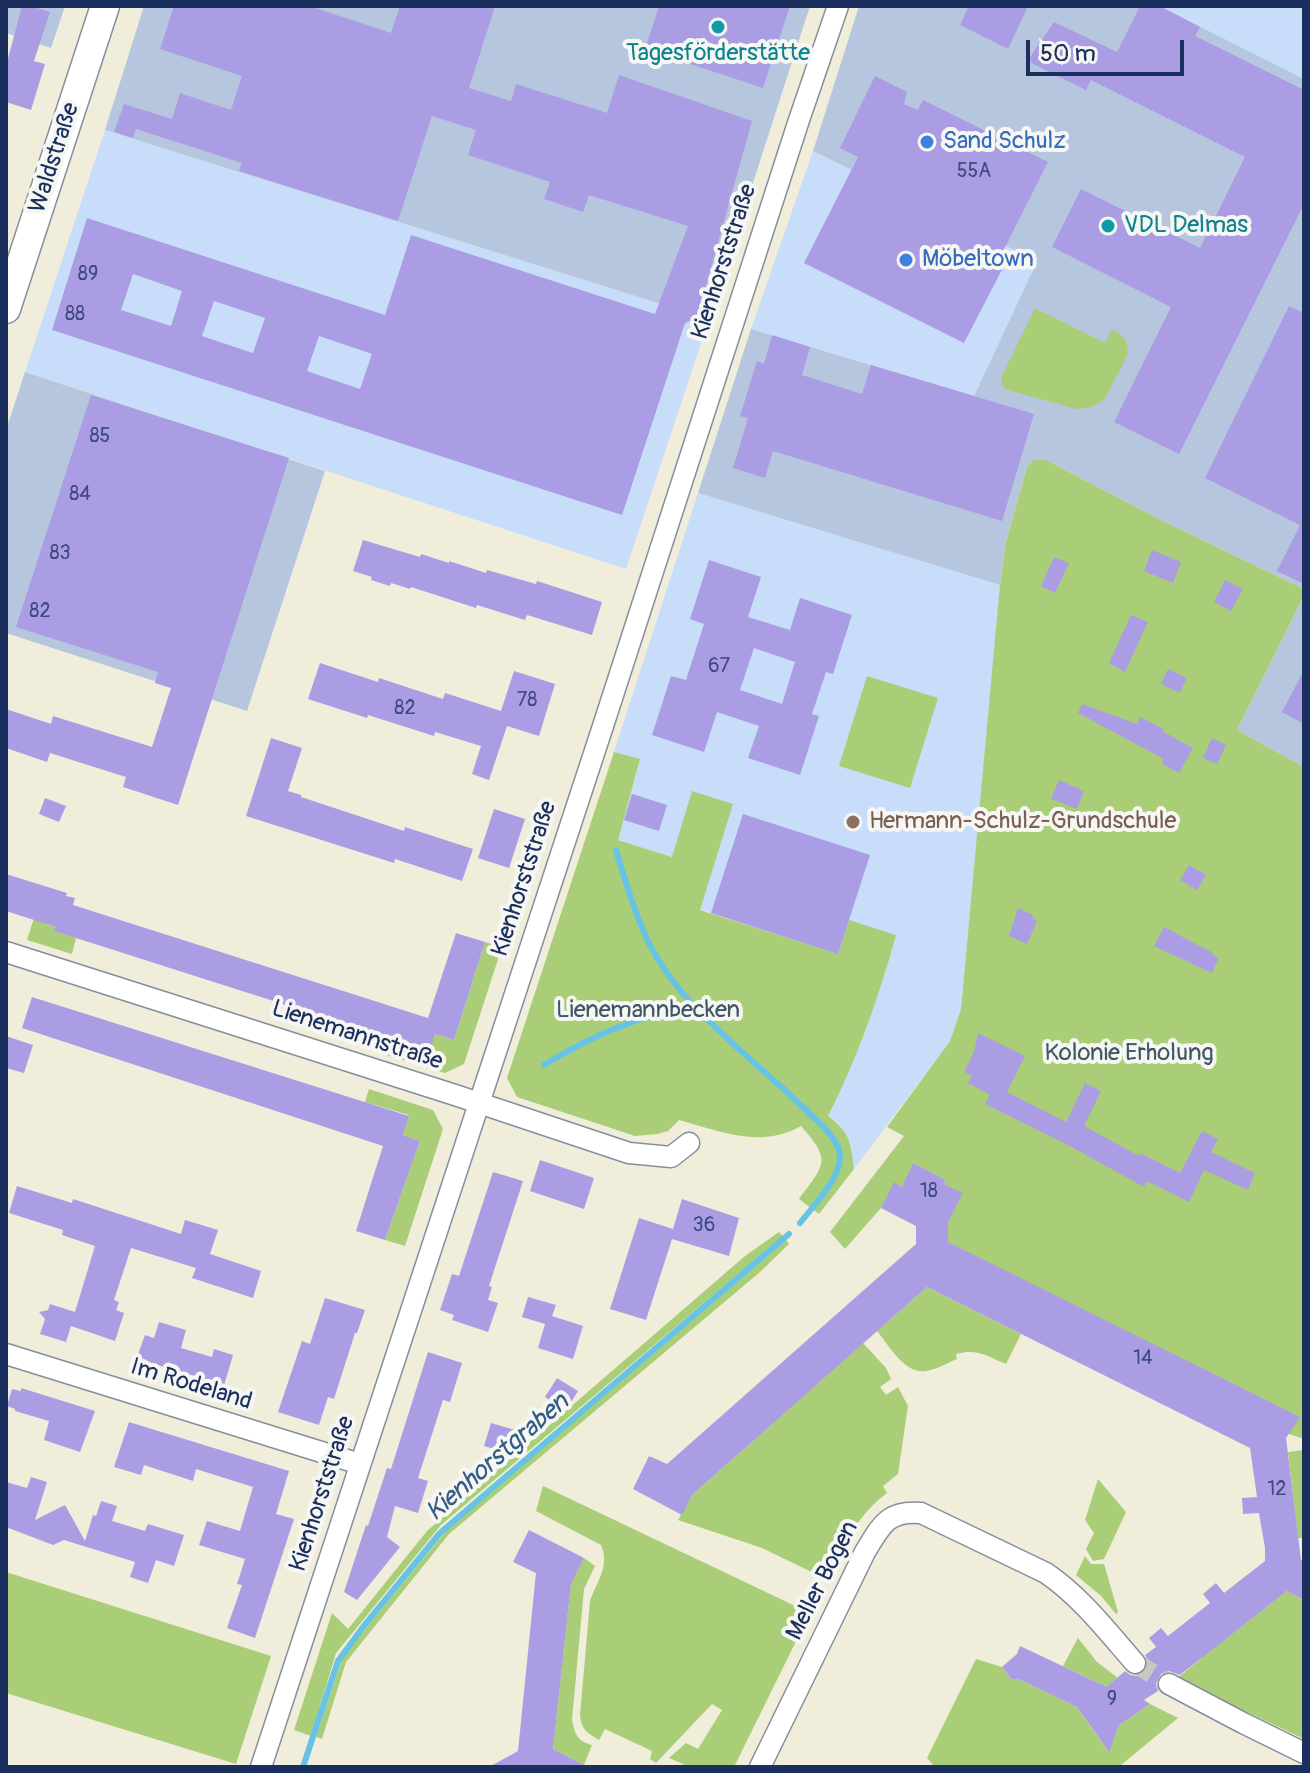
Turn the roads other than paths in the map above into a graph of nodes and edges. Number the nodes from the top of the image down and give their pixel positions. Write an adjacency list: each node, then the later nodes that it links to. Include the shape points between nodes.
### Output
1 (105, 6): 3 (main road, Waldstraße)
2 (838, 6): 5 (street, Kienhorststraße)
3 (6, 309)
4 (6, 952): 5 (street, Lienemannstraße)
5 (479, 1103): 6 (street, Lienemannstraße, via 629,1153 671,1157); 8 (street, Kienhorststraße)
6 (689, 1143)
7 (6, 1354): 8 (street, Im Rodeland)
8 (360, 1464): 12 (street, Kienhorststraße)
9 (1135, 1663): 13 (street, Meller Bogen, via 1090,1611 1046,1573 921,1513 891,1516 865,1552)
10 (1169, 1684): 11 (street)
11 (1304, 1753)
12 (261, 1767)
13 (760, 1767)

